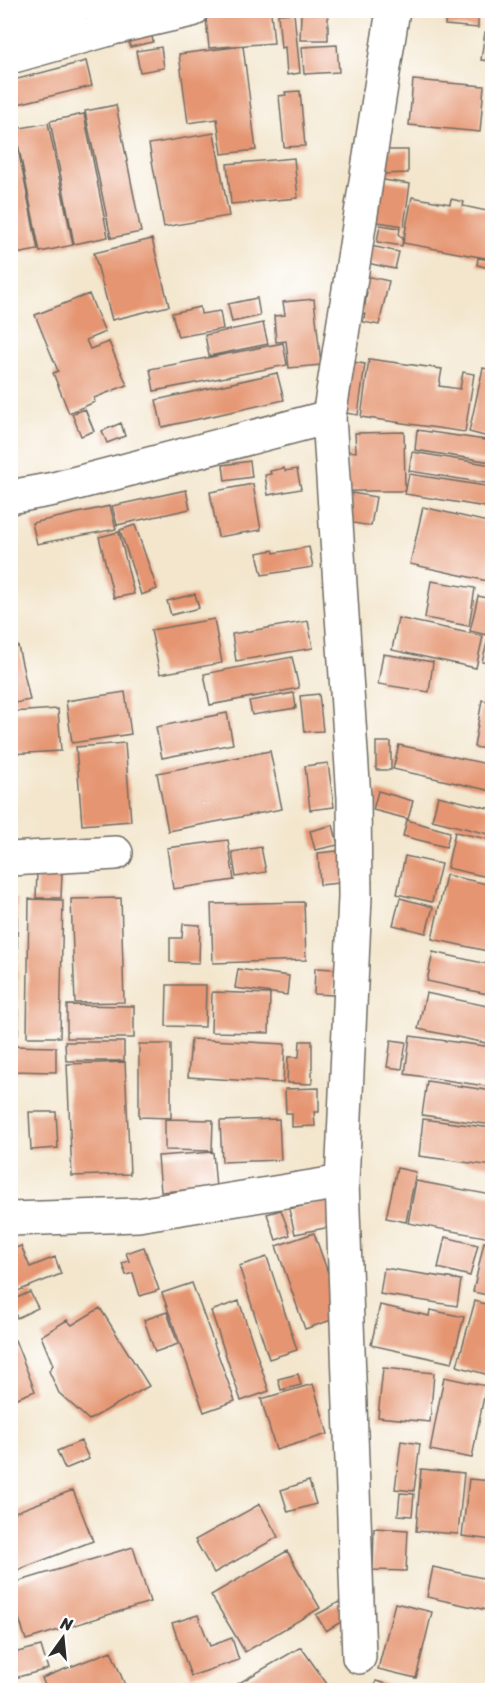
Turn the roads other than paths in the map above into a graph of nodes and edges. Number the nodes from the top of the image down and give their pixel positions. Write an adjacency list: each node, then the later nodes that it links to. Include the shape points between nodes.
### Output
1 (72, 10): 4 (street)
2 (192, 10): 5 (street)
3 (393, 10): 6 (street)
4 (10, 27)
5 (10, 57)
6 (329, 417): 7 (street); 10 (street, via 354,798 355,897)
7 (10, 497)
8 (116, 853): 9 (street)
9 (10, 860)
10 (342, 1182): 11 (street, via 138,1215); 12 (street)
11 (10, 1218)
12 (359, 1657)

